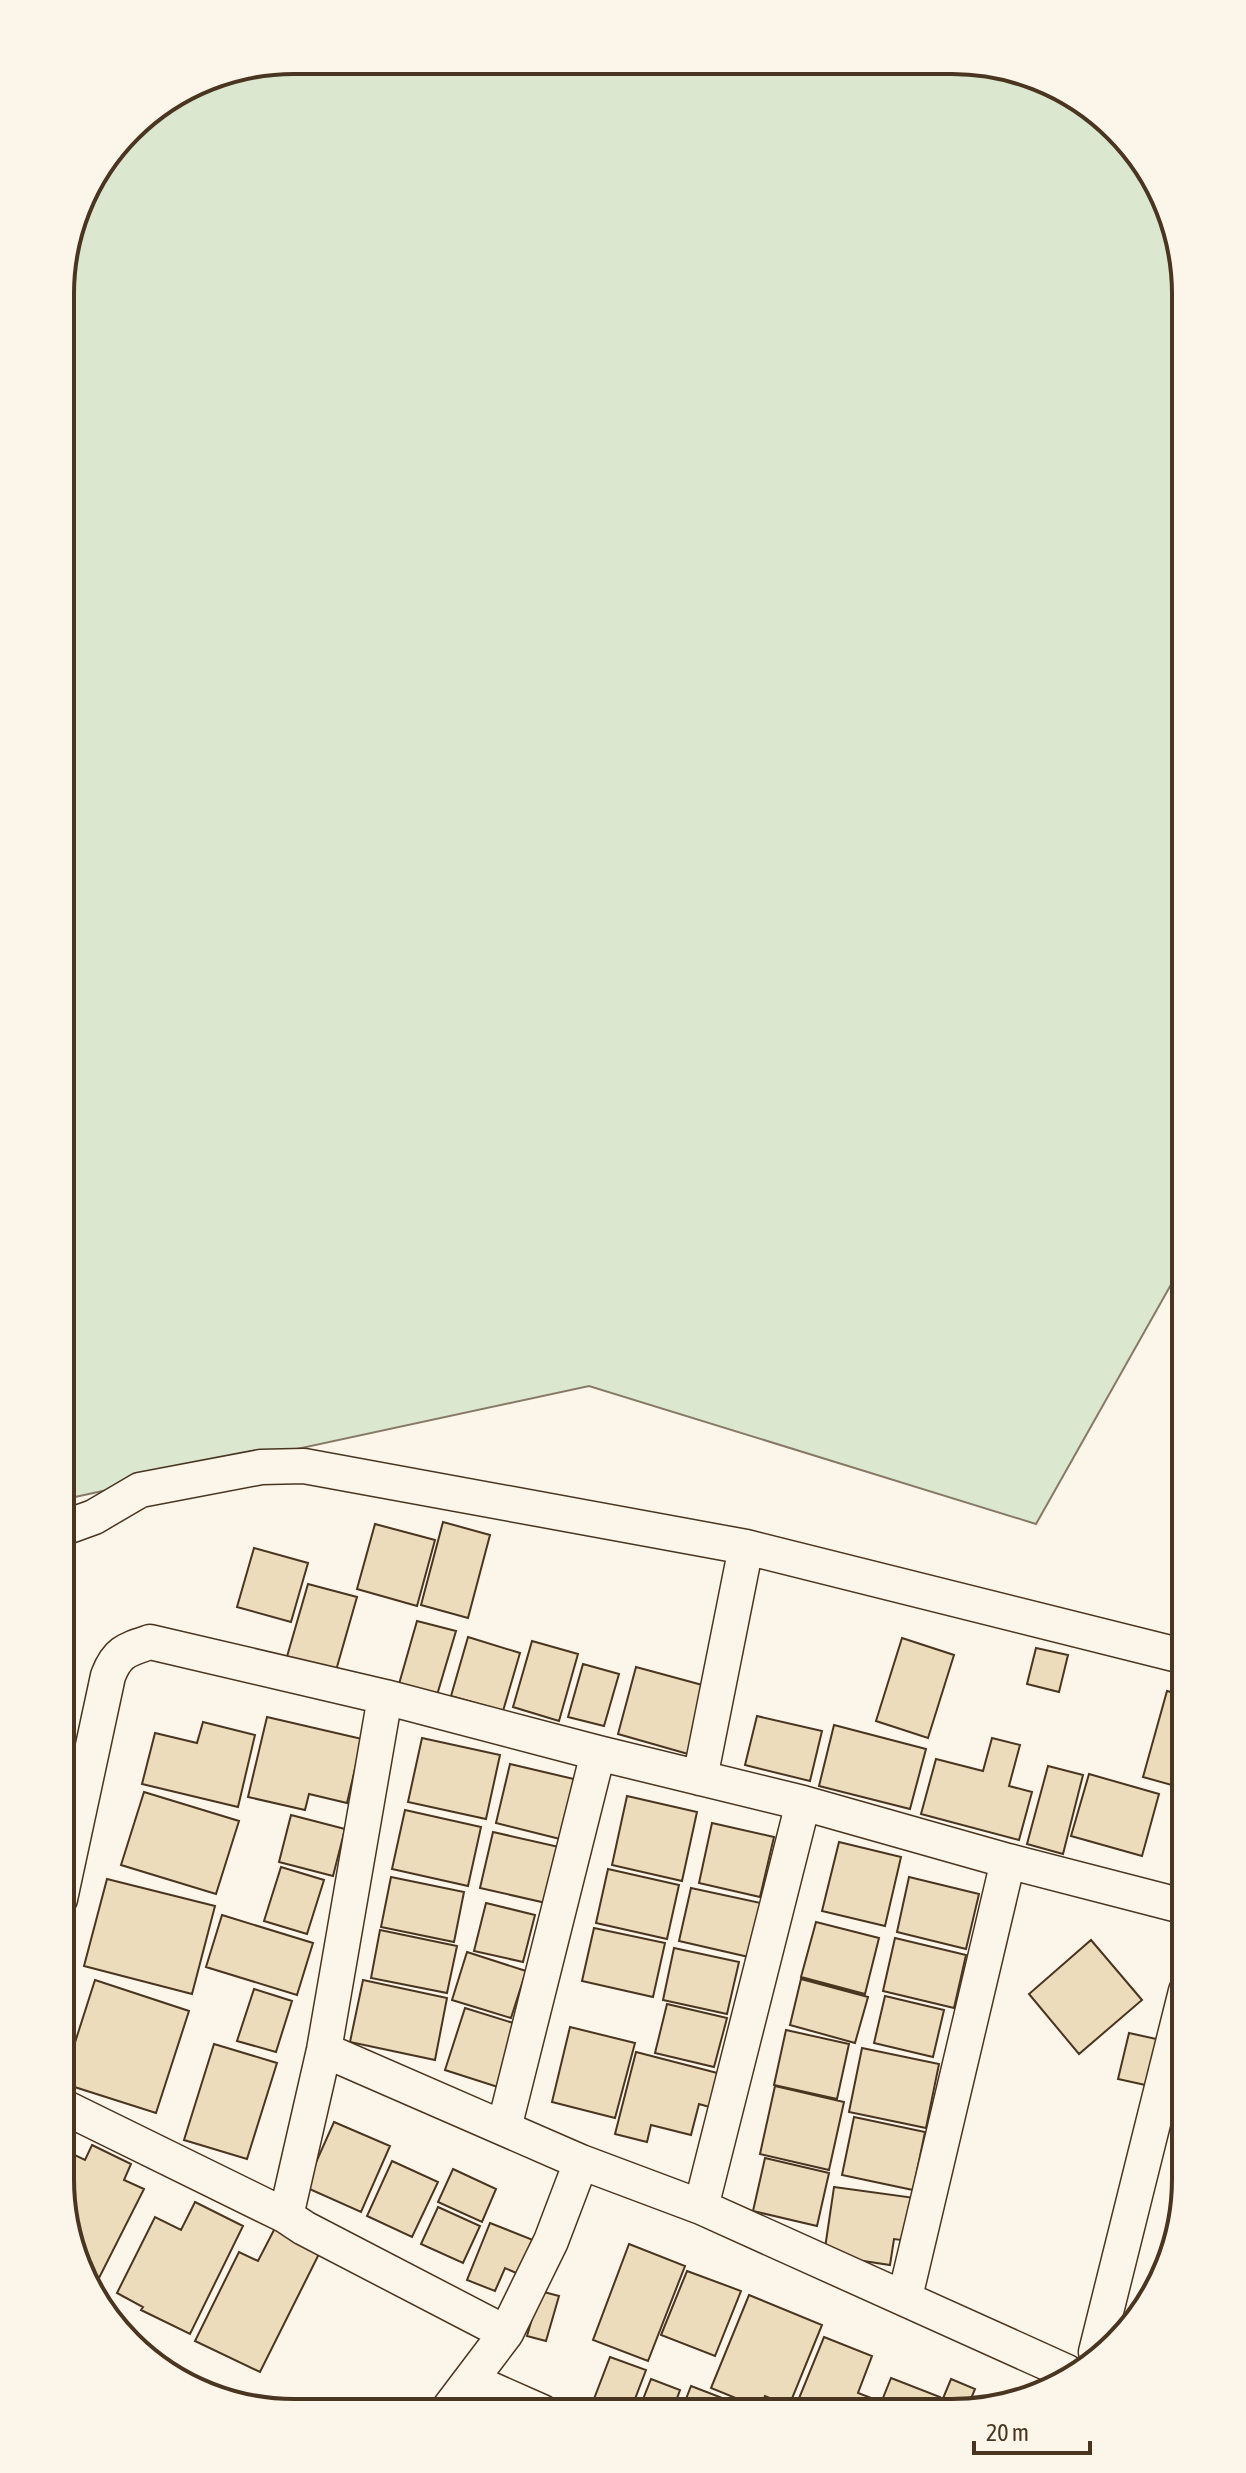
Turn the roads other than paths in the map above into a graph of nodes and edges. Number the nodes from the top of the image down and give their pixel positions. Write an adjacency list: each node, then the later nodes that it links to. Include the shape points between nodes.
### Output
1 (74, 1524): 2 (street, via 140,1490 261,1467 304,1466)
2 (746, 1547): 3 (street); 6 (street)
3 (1172, 1654)
4 (385, 1697): 5 (street); 8 (street, via 150,1642 128,1650 114,1659 108,1676); 12 (street)
5 (598, 1753): 6 (street); 14 (street)
6 (700, 1778): 7 (street)
7 (803, 1803): 9 (street); 16 (street)
8 (74, 1834)
9 (1008, 1861): 10 (street); 18 (street)
10 (1172, 1903)
11 (1172, 2047): 20 (street)
12 (324, 2050): 14 (street); 17 (street)
13 (74, 2112): 17 (street)
14 (504, 2128): 15 (street)
15 (581, 2162): 16 (street); 19 (street, via 551,2241)
16 (701, 2207): 18 (street)
17 (286, 2216): 19 (street)
18 (905, 2297): 21 (street)
19 (506, 2333): 22 (street)
20 (1098, 2344)
21 (1062, 2370)
22 (472, 2381): 23 (street); 24 (street)
23 (457, 2399)
24 (513, 2399)

